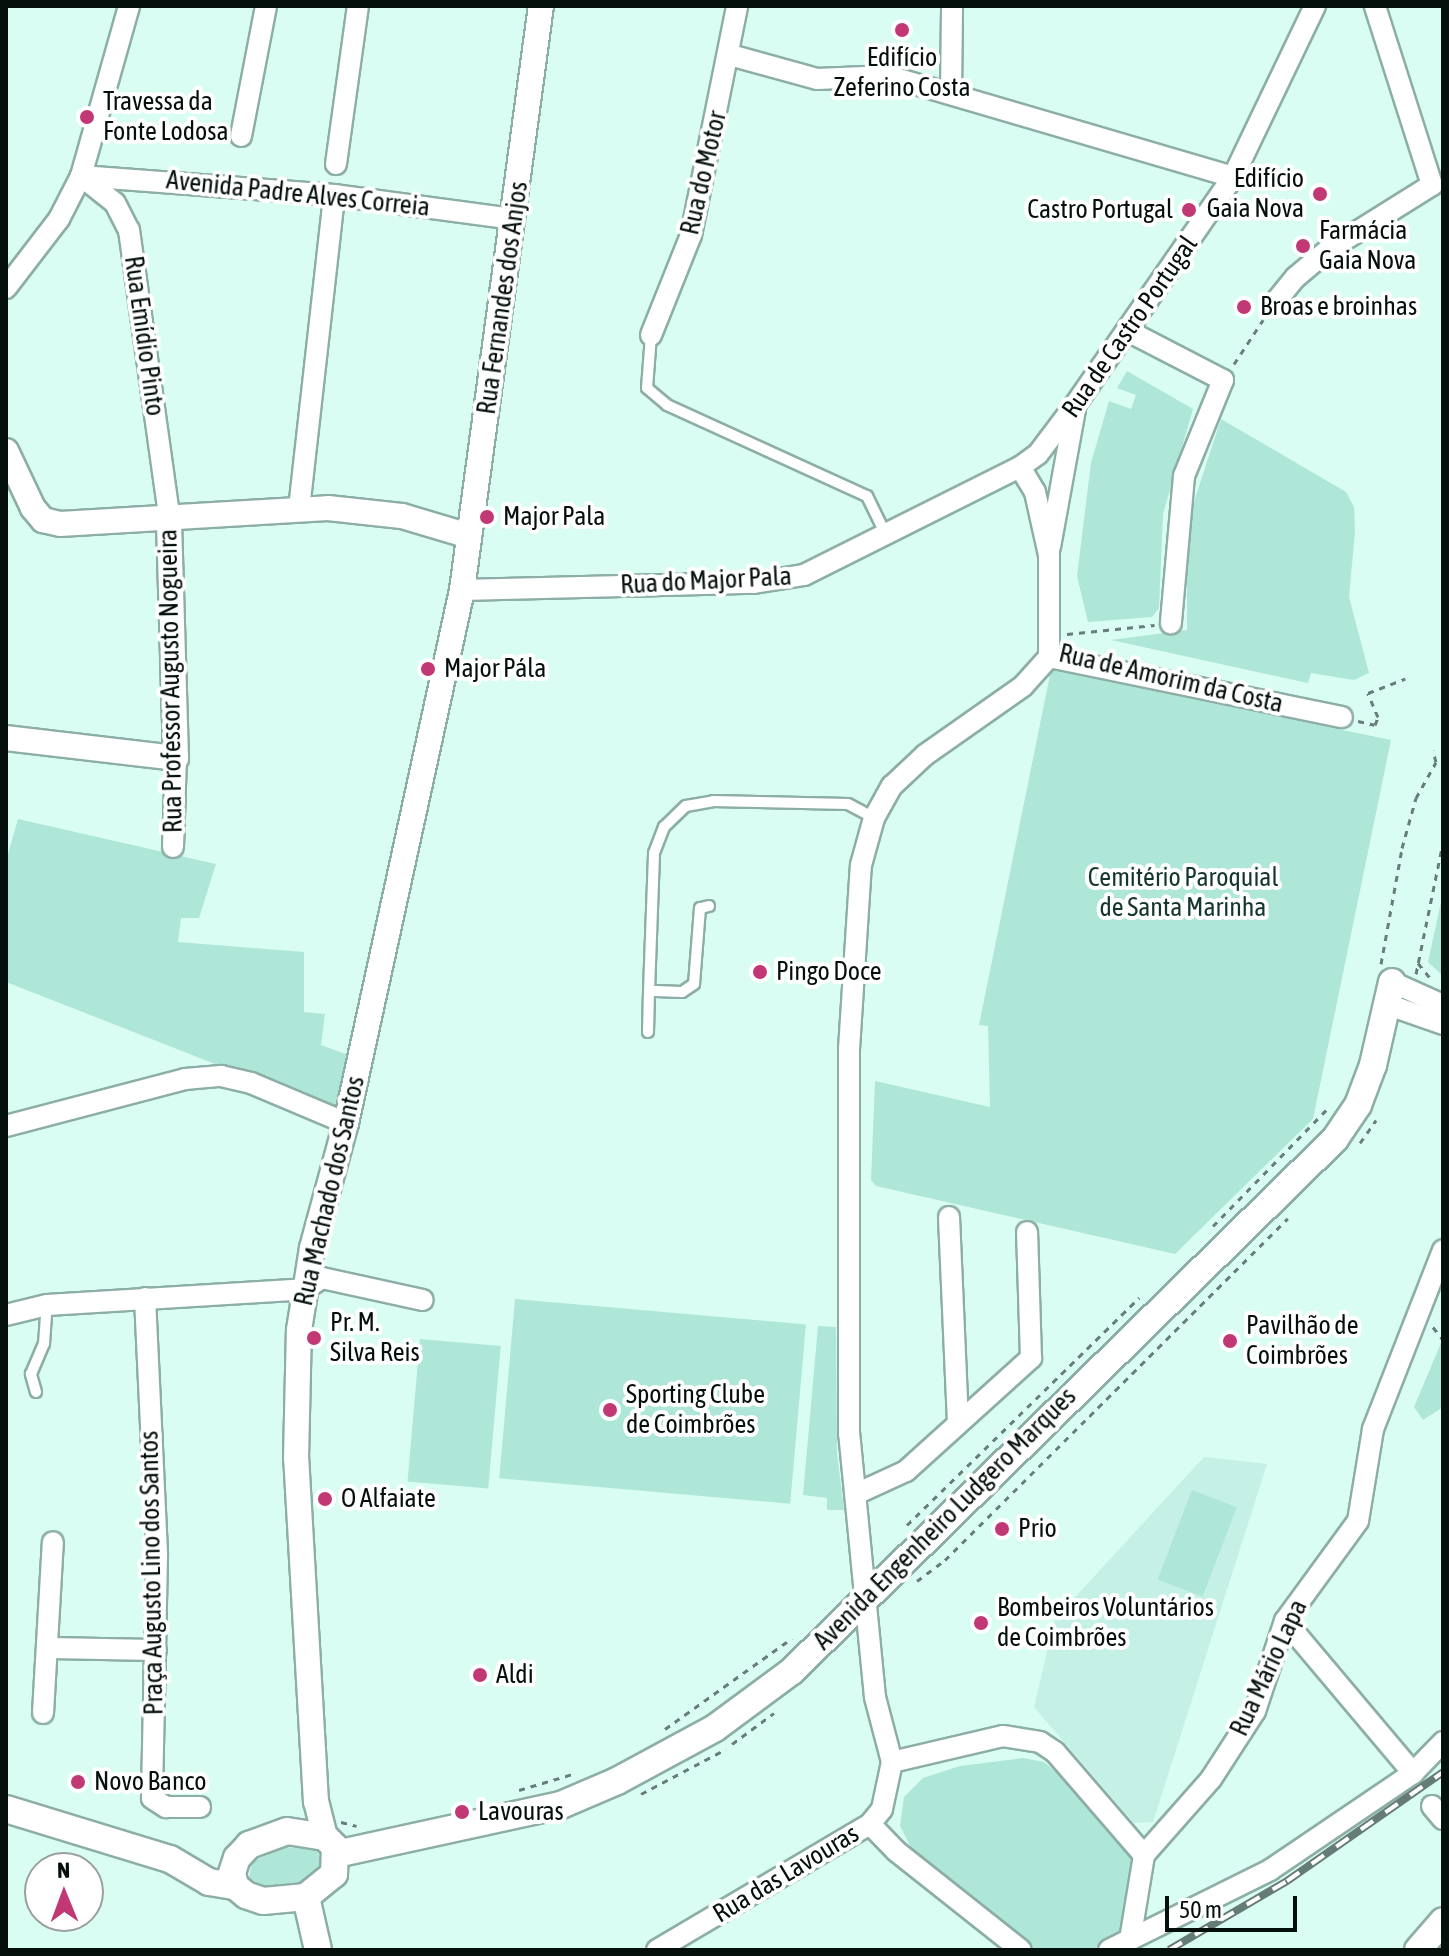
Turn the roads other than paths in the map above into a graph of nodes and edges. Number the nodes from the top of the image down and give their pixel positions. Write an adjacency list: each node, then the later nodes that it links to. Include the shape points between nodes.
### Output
1 (129, 6): 13 (street)
2 (266, 6): 11 (street)
3 (358, 6): 12 (street)
4 (541, 6): 16 (street, Rua Fernandes dos Anjos)
5 (737, 6): 9 (street, Rua do Motor)
6 (952, 6): 10 (street)
7 (1315, 6): 14 (street, Rua de Castro Portugal)
8 (1375, 6): 18 (street, via 1432,185 1328,250)
9 (730, 55): 10 (street, via 817,79 888,76); 20 (street, Rua do Motor, via 691,235)
10 (951, 93): 14 (street)
11 (241, 136)
12 (336, 164)
13 (81, 176): 15 (street, Avenida Padre Alves Correia); 17 (street, via 59,219); 27 (street, Rua Emídio Pinto, via 115,203 129,230)
14 (1233, 177): 19 (street, Rua de Castro Portugal)
15 (334, 195): 16 (street, Avenida Padre Alves Correia); 26 (street)
16 (514, 219): 28 (street, Rua Fernandes dos Anjos)
17 (6, 288)
18 (1273, 305)
19 (1128, 331): 21 (street, Rua de Castro Portugal); 32 (street, via 1223,380 1184,476)
20 (651, 335): 29 (lane, via 647,388 667,405 867,496)
21 (1075, 405): 23 (street, Rua de Castro Portugal); 25 (street, Rua de Amorim da Costa)
22 (6, 451): 27 (street, via 43,520 60,524)
23 (1038, 454): 24 (street, Rua de Castro Portugal); 25 (street, via 1054,460)
24 (1020, 467): 29 (street, Rua do Major Pala); 30 (street, Rua de Amorim da Costa, via 1035,492)
25 (1065, 473): 30 (street, Rua de Amorim da Costa)
26 (299, 509): 27 (street); 28 (street, via 378,512)
27 (169, 515): 36 (street, Rua Professor Augusto Nogueira)
28 (469, 536): 31 (street, Rua Fernandes dos Anjos)
29 (887, 537): 31 (street, Rua do Major Pala, via 804,575 754,583)
30 (1049, 555): 33 (street, Rua de Amorim da Costa)
31 (462, 590): 45 (street, Rua Machado dos Santos)
32 (1171, 623)
33 (1049, 657): 34 (street, Rua de Amorim da Costa); 37 (street, via 1023,686 925,755 892,786)
34 (1342, 717)
35 (6, 738): 36 (street)
36 (176, 758): 38 (street, Rua Professor Augusto Nogueira)
37 (874, 818): 41 (lane, via 848,804 713,801 686,806 664,827 654,853); 57 (street, via 861,865 849,1049 849,1434)
38 (173, 847)
39 (709, 906): 41 (lane, via 700,908 694,984 682,992)
40 (1387, 985): 42 (street); 43 (street); 59 (main road, Avenida Engenheiro Ludgero Marques, via 1358,1105 1335,1139)
41 (649, 991): 44 (lane)
42 (1443, 1005)
43 (1443, 1024)
44 (648, 1032)
45 (346, 1123): 46 (street, via 251,1083 221,1076 185,1079); 50 (street, Rua Machado dos Santos)
46 (6, 1126)
47 (949, 1217): 56 (street)
48 (1027, 1232): 56 (street, via 1031,1358)
49 (1443, 1250): 60 (street, Rua Mário Lapa, via 1373,1429 1358,1521)
50 (305, 1289): 51 (street); 52 (street, via 322,1278); 72 (street, Rua Machado dos Santos, via 296,1459)
51 (145, 1298): 53 (street); 62 (street, Praça Augusto Lino dos Santos)
52 (423, 1300)
53 (47, 1305): 54 (street); 55 (lane, via 44,1344 31,1374)
54 (6, 1315)
55 (36, 1392)
56 (958, 1422): 57 (street, via 906,1471)
57 (856, 1494): 59 (street)
58 (53, 1542): 61 (street)
59 (868, 1595): 65 (street, via 875,1697); 72 (main road, Avenida Engenheiro Ludgero Marques, via 770,1687 715,1728 617,1781 507,1820)
60 (1285, 1621): 66 (street); 73 (street, Rua Mário Lapa, via 1255,1711 1211,1779)
61 (48, 1648): 62 (street); 63 (street)
62 (156, 1650): 67 (street, Praça Augusto Lino dos Santos, via 152,1798 166,1807)
63 (43, 1713)
64 (1443, 1742): 66 (street)
65 (892, 1762): 71 (street, via 882,1809); 73 (street, via 1003,1736 1040,1742 1055,1752)
66 (1413, 1773): 79 (street, via 1270,1870)
67 (200, 1807)
68 (6, 1809): 70 (main road)
69 (6, 1821): 70 (main road)
70 (54, 1823): 75 (main road)
71 (870, 1824): 81 (street, Rua das Lavouras); 82 (street, Rua das Lavouras, via 896,1851)
72 (324, 1827): 74 (main road, Avenida Engenheiro Ludgero Marques, via 268,1835); 77 (main road, via 334,1874)
73 (1144, 1855): 79 (street)
74 (237, 1858): 75 (main road); 76 (main road)
75 (170, 1859): 76 (main road, via 209,1882)
76 (235, 1886): 77 (main road, via 263,1901)
77 (306, 1897): 80 (main road)
78 (1443, 1921): 84 (main road)
79 (1130, 1940): 83 (street)
80 (318, 1950)
81 (657, 1950)
82 (1021, 1950)
83 (1109, 1950)
84 (1418, 1950)

